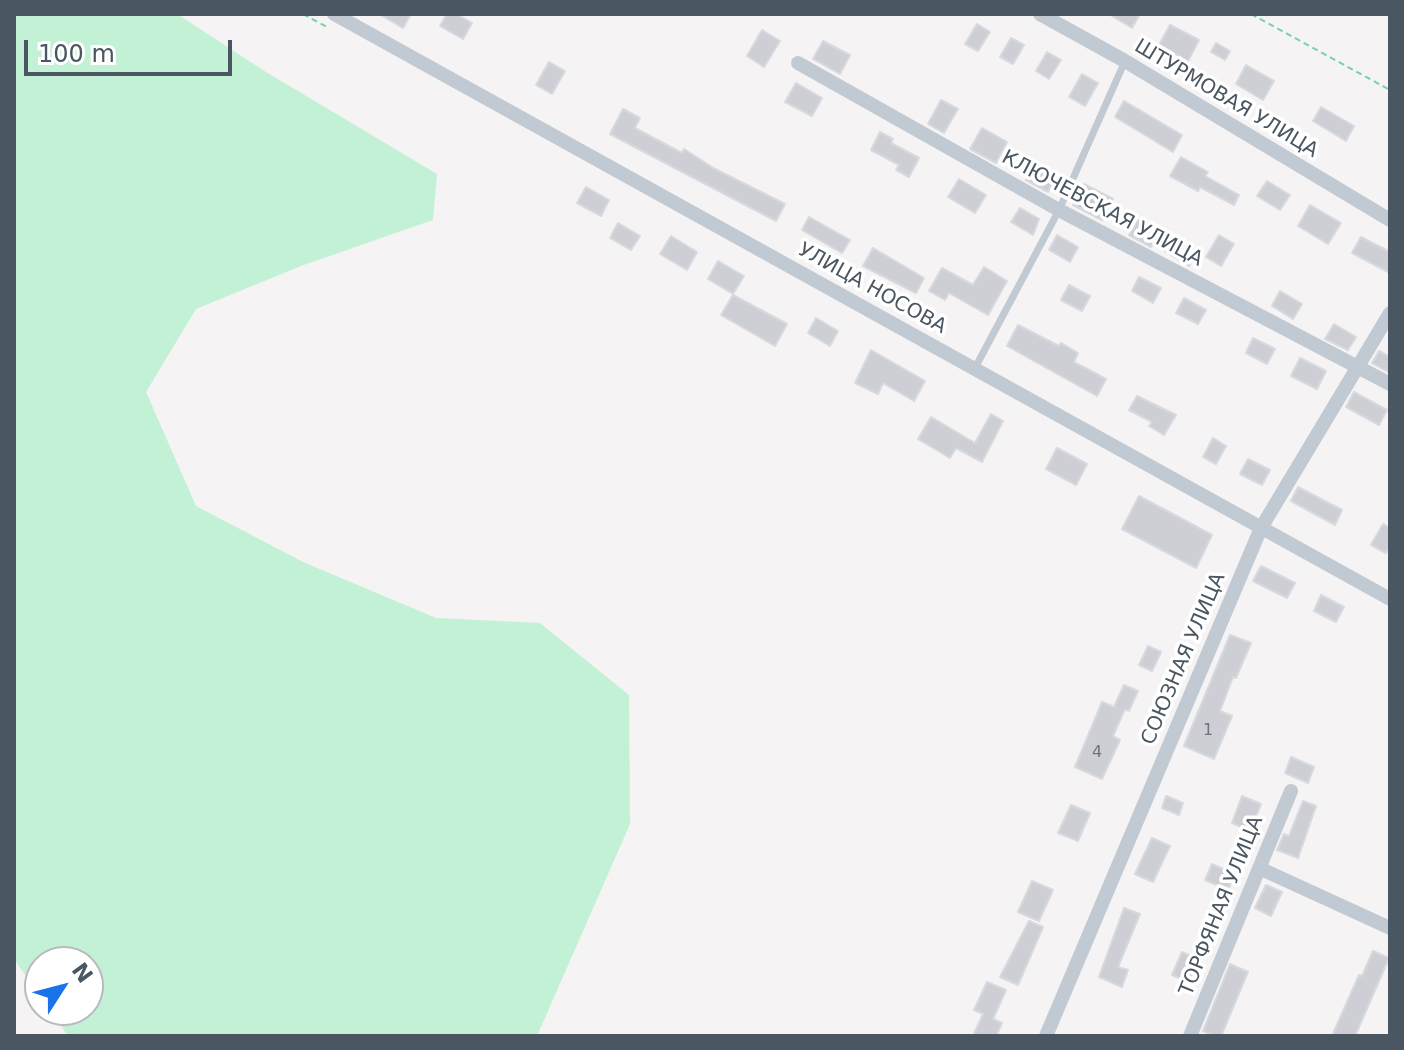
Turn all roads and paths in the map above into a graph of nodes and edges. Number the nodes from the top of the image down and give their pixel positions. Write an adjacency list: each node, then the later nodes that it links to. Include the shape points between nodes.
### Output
1 (334, 14): 11 (street, УЛИЦА НОСОВА)
2 (1040, 14): 4 (street, ШТУРМОВАЯ УЛИЦА)
3 (1251, 14): 6 (path)
4 (1125, 61): 7 (lane); 8 (street, ШТУРМОВАЯ УЛИЦА)
5 (798, 63): 7 (street, КЛЮЧЕВСКАЯ УЛИЦА)
6 (1390, 90)
7 (1059, 210): 10 (street, КЛЮЧЕВСКАЯ УЛИЦА); 11 (lane)
8 (1390, 220)
9 (1390, 313): 10 (street, СОЮЗНАЯ УЛИЦА)
10 (1357, 367): 12 (street, КЛЮЧЕВСКАЯ УЛИЦА); 13 (street, СОЮЗНАЯ УЛИЦА)
11 (975, 369): 13 (street, УЛИЦА НОСОВА)
12 (1390, 384)
13 (1261, 528): 14 (street, УЛИЦА НОСОВА); 18 (street, СОЮЗНАЯ УЛИЦА)
14 (1390, 599)
15 (1291, 791): 16 (street, ТОРФЯНАЯ УЛИЦА)
16 (1259, 868): 17 (street); 19 (street, ТОРФЯНАЯ УЛИЦА)
17 (1390, 928)
18 (1046, 1036)
19 (1190, 1036)

